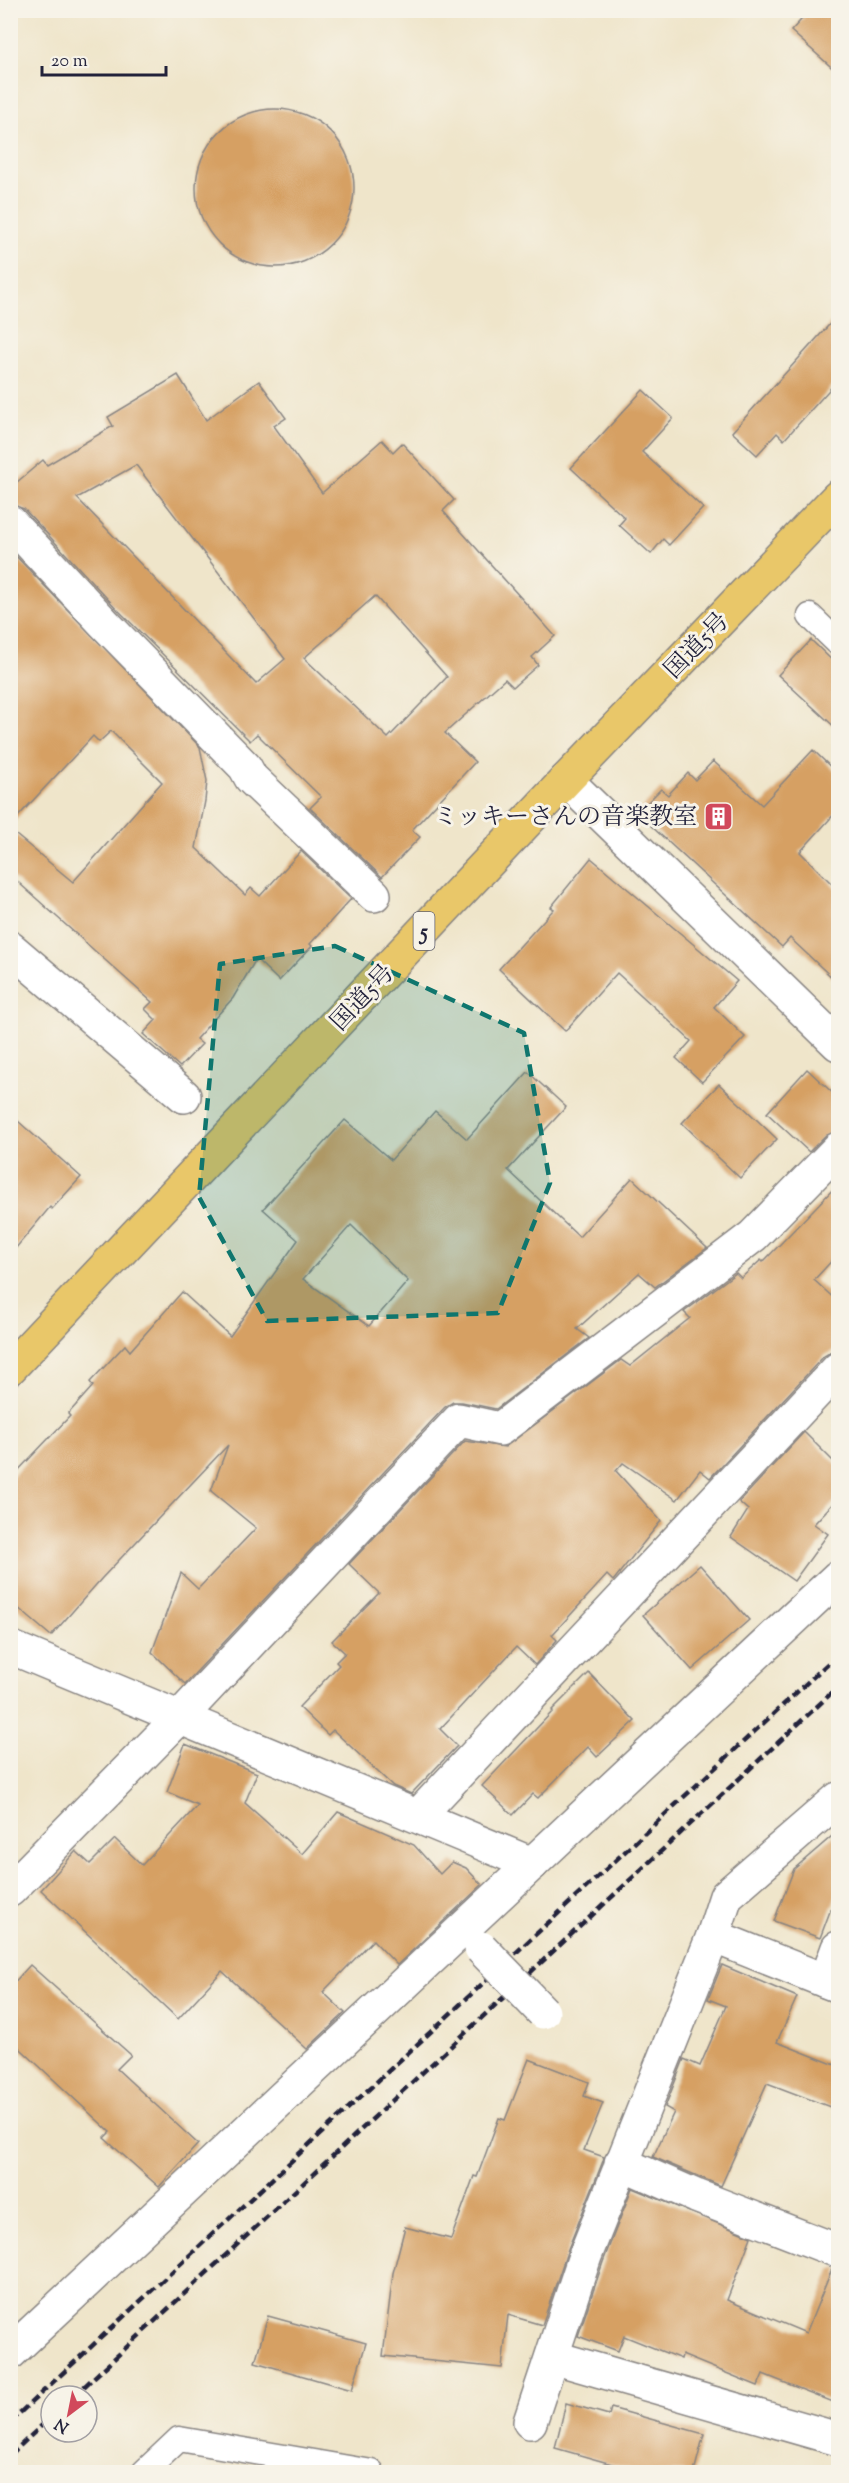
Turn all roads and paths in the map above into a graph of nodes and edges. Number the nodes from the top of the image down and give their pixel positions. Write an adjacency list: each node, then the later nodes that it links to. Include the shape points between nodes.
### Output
1 (838, 497): 5 (highway, 国道5号 / 5)
2 (10, 522): 6 (street, via 245,767 251,778)
3 (810, 616): 4 (lane)
4 (838, 643)
5 (566, 780): 8 (street); 11 (highway, 国道5号 / 5)
6 (374, 896)
7 (10, 948): 9 (street)
8 (838, 1044)
9 (184, 1096)
10 (838, 1149): 15 (street, via 753,1236 500,1430 459,1420)
11 (10, 1368)
12 (838, 1369): 17 (street)
13 (838, 1577): 18 (street)
14 (10, 1647): 15 (street)
15 (179, 1718): 17 (street); 19 (street)
16 (838, 1799): 20 (street, via 726,1896)
17 (419, 1815): 18 (street)
18 (532, 1864): 27 (street)
19 (10, 1890)
20 (712, 1936): 23 (street); 25 (street)
21 (481, 1948): 24 (street, bridge)
22 (838, 1948): 23 (street)
23 (832, 1983)
24 (543, 2012)
25 (621, 2163): 26 (street); 28 (street)
26 (838, 2251)
27 (10, 2353)
28 (552, 2356): 29 (street); 30 (street)
29 (530, 2422)
30 (838, 2439)
31 (321, 2468): 32 (lane, via 179,2439); 33 (lane)
32 (144, 2472)
33 (372, 2472)

